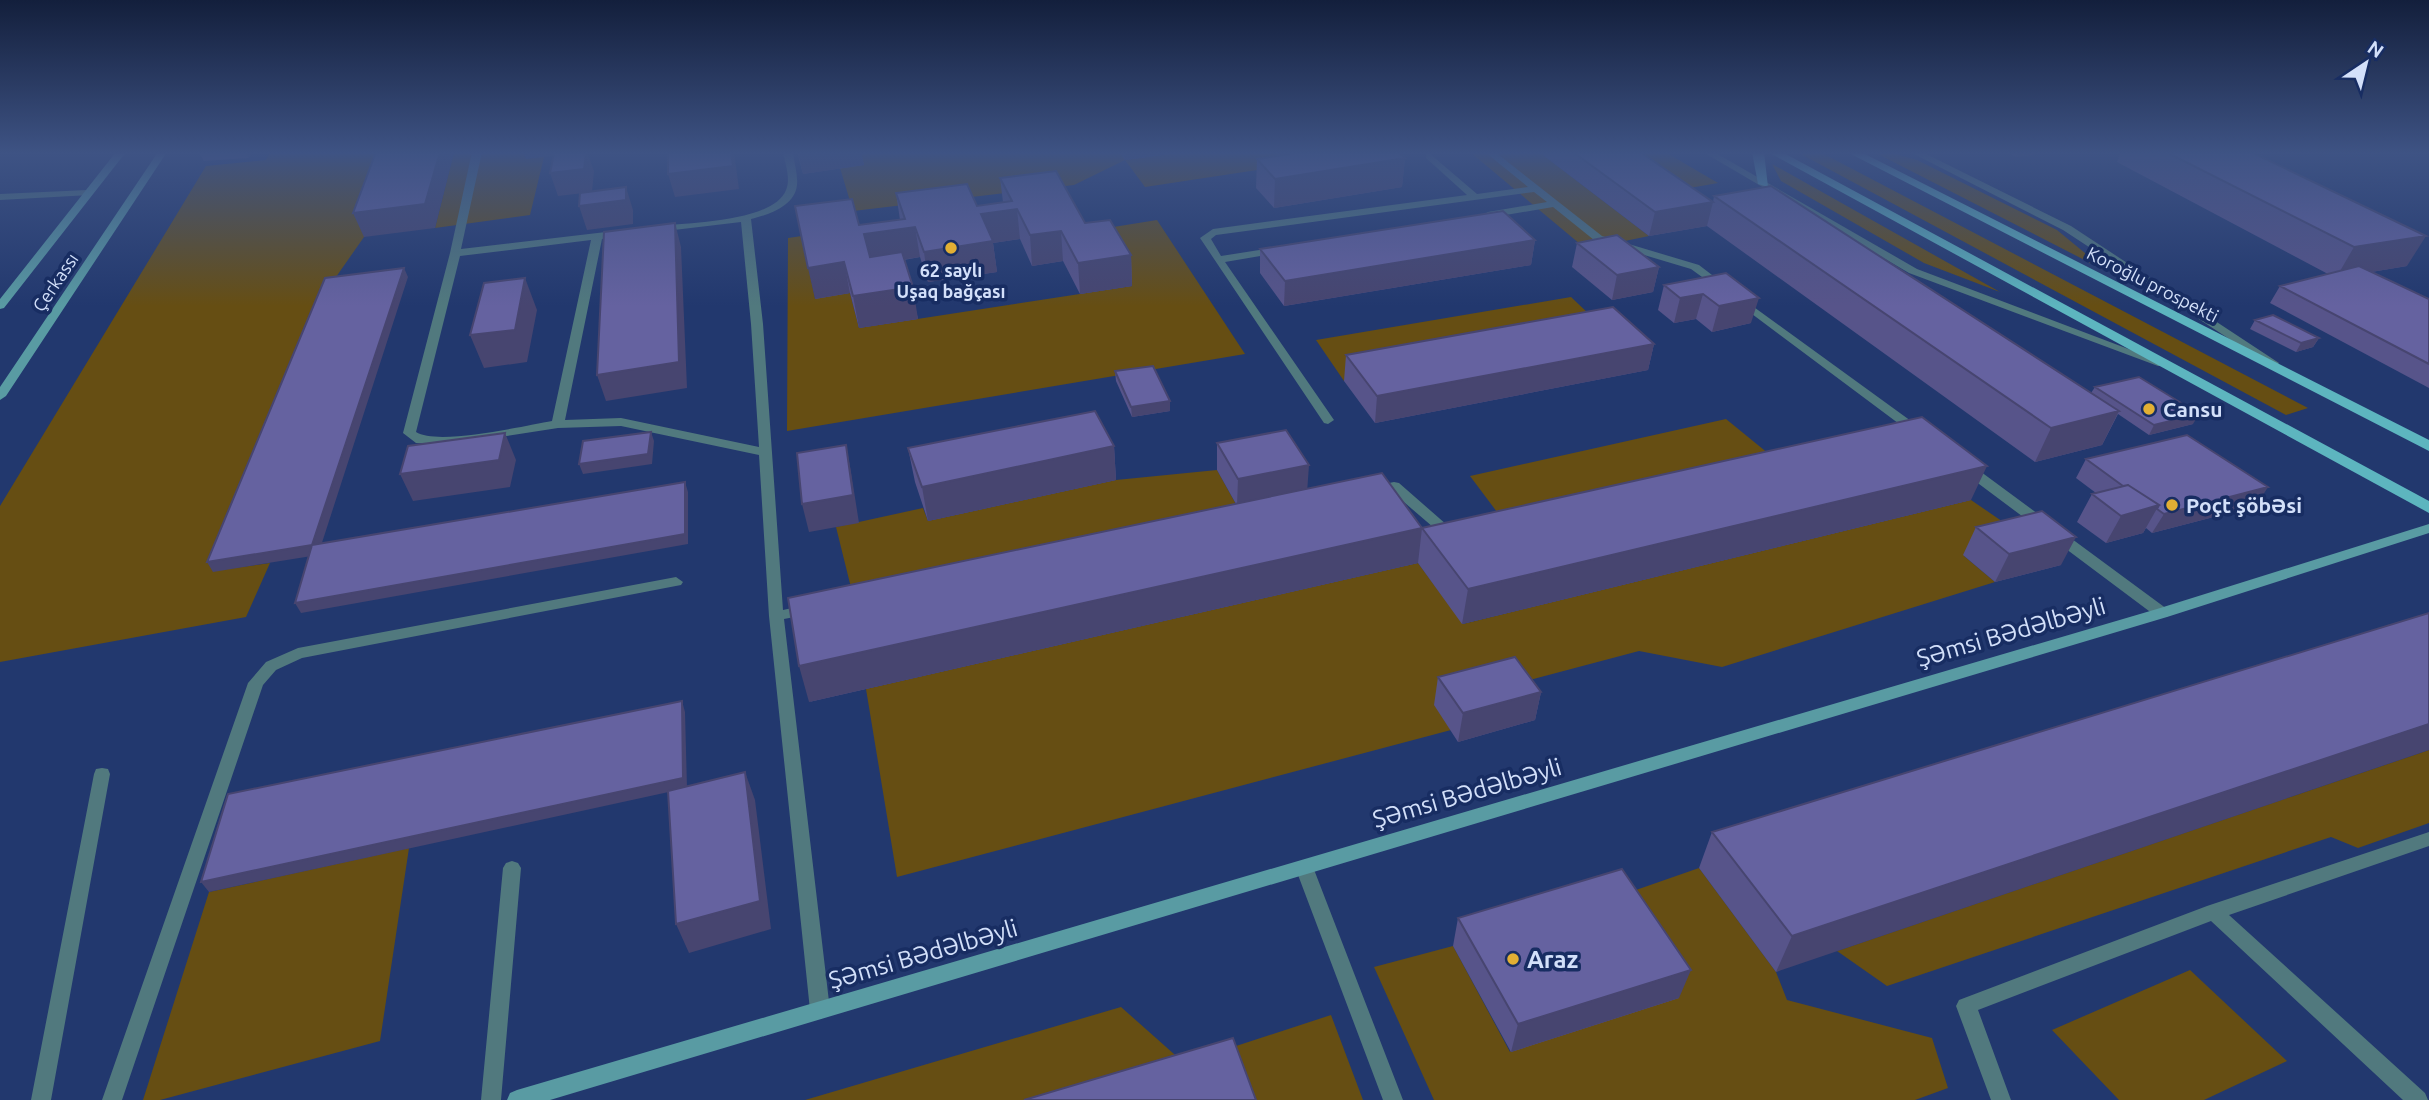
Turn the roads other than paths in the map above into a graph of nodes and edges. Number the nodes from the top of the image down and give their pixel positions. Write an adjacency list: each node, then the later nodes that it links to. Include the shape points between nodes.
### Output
1 (79, 203): 19 (street, Çerkassı)
2 (128, 203): 22 (street, Çerkassı)
3 (466, 203): 17 (street)
4 (780, 203): 12 (street)
5 (1428, 203): 18 (street, via 1213,232 1205,238)
6 (1797, 203): 20 (street, via 1947,286)
7 (1869, 203): 20 (main road)
8 (1954, 203): 21 (main road, Koroğlu prospekti)
9 (2018, 203): 21 (street, via 2067,228)
10 (1555, 204): 11 (street); 25 (street, via 1598,238 1696,267 1901,426)
11 (1474, 217)
12 (746, 219): 13 (street); 27 (street)
13 (651, 230)
14 (637, 232): 15 (street)
15 (597, 236): 17 (street); 24 (street)
16 (1285, 248): 18 (street)
17 (455, 254): 24 (street, via 409,433 420,440 448,441)
18 (1218, 260): 23 (street)
19 (0, 306)
20 (2180, 371): 30 (main road)
21 (2286, 372): 26 (main road, Koroğlu prospekti)
22 (0, 396)
23 (1328, 420)
24 (558, 424): 27 (street, via 621,422)
25 (1930, 441)
26 (2429, 446)
27 (764, 452): 36 (street)
28 (1952, 458): 35 (street)
29 (1354, 494): 31 (street, via 1394,486 1445,530)
30 (2429, 508)
31 (1473, 524)
32 (2429, 528): 35 (street, Şəmsi Bədəlbəyli)
33 (676, 582): 44 (street, via 298,653 271,666 256,683)
34 (830, 605): 36 (street)
35 (2162, 613): 39 (street, Şəmsi Bədəlbəyli)
36 (776, 616): 42 (street)
37 (102, 774): 43 (street)
38 (2429, 839): 41 (street)
39 (1304, 867): 42 (street, Şəmsi Bədəlbəyli); 47 (street)
40 (512, 868): 45 (street)
41 (2214, 912): 48 (street, via 1966,1006); 49 (street)
42 (820, 1010): 46 (street, Şəmsi Bədəlbəyli)
43 (41, 1100)
44 (112, 1100)
45 (491, 1100)
46 (517, 1100)
47 (1393, 1100)
48 (2001, 1100)
49 (2418, 1100)

